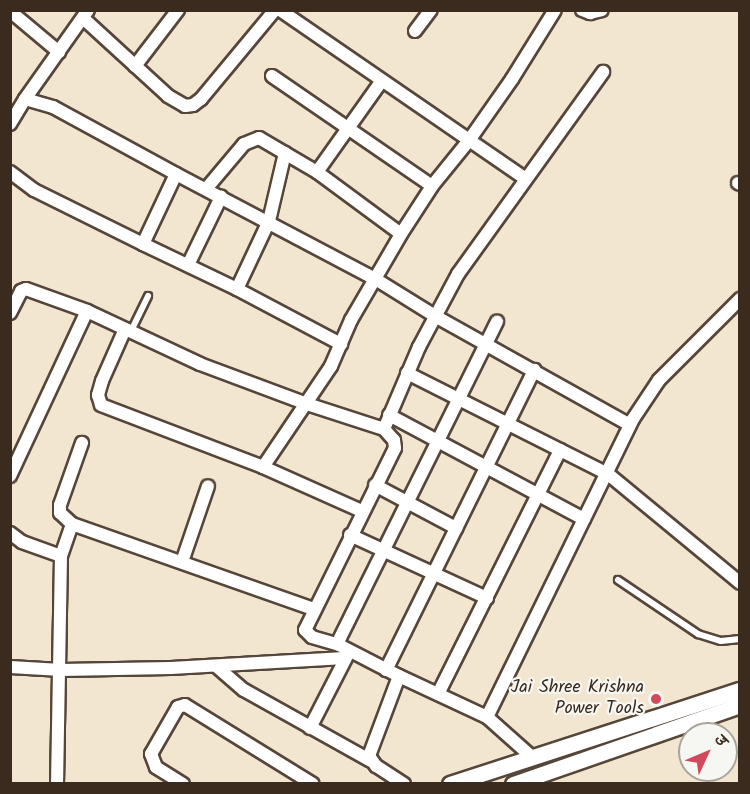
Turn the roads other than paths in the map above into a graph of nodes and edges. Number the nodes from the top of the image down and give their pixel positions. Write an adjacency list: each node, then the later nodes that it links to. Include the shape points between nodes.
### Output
1 (178, 10): 12 (street)
2 (275, 10): 12 (street, via 193,105 177,102)
3 (280, 10): 15 (street)
4 (431, 10): 10 (street)
5 (555, 10): 19 (street)
6 (582, 10): 7 (street)
7 (602, 10)
8 (10, 11): 11 (street)
9 (85, 14): 11 (street); 12 (street)
10 (415, 32)
11 (59, 52): 16 (street)
12 (135, 66)
13 (603, 72): 24 (street)
14 (272, 76): 18 (street)
15 (381, 81): 18 (street); 19 (street)
16 (25, 99): 17 (street); 23 (street, via 53,107)
17 (10, 124)
18 (349, 128): 22 (street); 25 (street)
19 (470, 139): 24 (street); 25 (street)
20 (285, 153): 22 (street); 26 (street, via 259,138 244,144); 28 (street)
21 (10, 172): 30 (street, via 34,190)
22 (317, 172): 29 (street)
23 (176, 174): 26 (street); 30 (street)
24 (526, 179): 38 (street, via 458,274)
25 (432, 186): 29 (street)
26 (206, 189): 27 (street)
27 (221, 197): 28 (street); 31 (street)
28 (269, 221): 32 (street); 33 (street)
29 (401, 234): 32 (street)
30 (143, 244): 31 (street)
31 (188, 266): 33 (street)
32 (377, 280): 38 (street); 41 (street, via 351,320)
33 (237, 289): 41 (street)
34 (148, 296): 40 (lane)
35 (740, 299): 49 (street, via 659,380)
36 (11, 311): 37 (street, via 21,291 26,289)
37 (87, 311): 40 (street); 57 (street)
38 (435, 316): 42 (street); 44 (street)
39 (496, 321): 42 (street)
40 (128, 330): 46 (street, via 200,364); 55 (street, via 102,381 98,395 101,405)
41 (341, 344): 46 (street)
42 (485, 344): 43 (street); 45 (street)
43 (534, 370): 48 (street); 49 (street)
44 (408, 373): 45 (street); 47 (street)
45 (458, 398): 48 (street); 51 (street)
46 (307, 404): 50 (street); 55 (street)
47 (390, 415): 50 (street); 51 (street)
48 (507, 424): 53 (street); 54 (street)
49 (630, 425): 56 (street)
50 (384, 429): 58 (street, via 394,440 395,448)
51 (437, 440): 54 (street); 61 (street)
52 (82, 443): 64 (street, via 60,505 60,513)
53 (560, 450): 56 (street); 60 (street)
54 (486, 466): 60 (street); 65 (street)
55 (263, 467): 62 (street)
56 (608, 474): 63 (street); 73 (street)
57 (10, 476)
58 (375, 485): 61 (street); 62 (street)
59 (208, 486): 70 (street)
60 (538, 493): 63 (street); 74 (street)
61 (406, 502): 65 (street); 68 (street)
62 (362, 511): 67 (street)
63 (584, 519): 88 (street)
64 (72, 524): 69 (street); 70 (street)
65 (456, 528): 71 (street)
66 (10, 534): 69 (street)
67 (350, 535): 68 (street); 75 (street)
68 (382, 551): 71 (street); 77 (street)
69 (61, 556): 82 (street)
70 (182, 562): 75 (street)
71 (434, 576): 74 (street); 83 (street)
72 (618, 580): 76 (lane, via 698,634 721,641)
73 (740, 583)
74 (487, 598): 86 (street)
75 (314, 609): 77 (street, via 306,627 308,635)
76 (738, 639): 78 (lane)
77 (337, 644): 79 (street)
78 (740, 647)
79 (348, 654): 80 (street); 83 (street); 89 (street)
80 (216, 666): 82 (street); 89 (street, via 244,690)
81 (10, 667): 82 (street)
82 (61, 670): 92 (street)
83 (386, 670): 84 (street)
84 (399, 676): 86 (street); 91 (street, via 370,750)
85 (740, 690): 90 (street)
86 (438, 694): 88 (street)
87 (740, 705): 97 (street)
88 (488, 717): 90 (street)
89 (310, 728): 91 (street)
90 (531, 756): 96 (street)
91 (371, 761): 95 (street)
92 (57, 783)
93 (183, 783): 94 (street, via 156,767 152,754 178,707 185,705)
94 (313, 783)
95 (405, 783)
96 (450, 783)
97 (513, 783)

